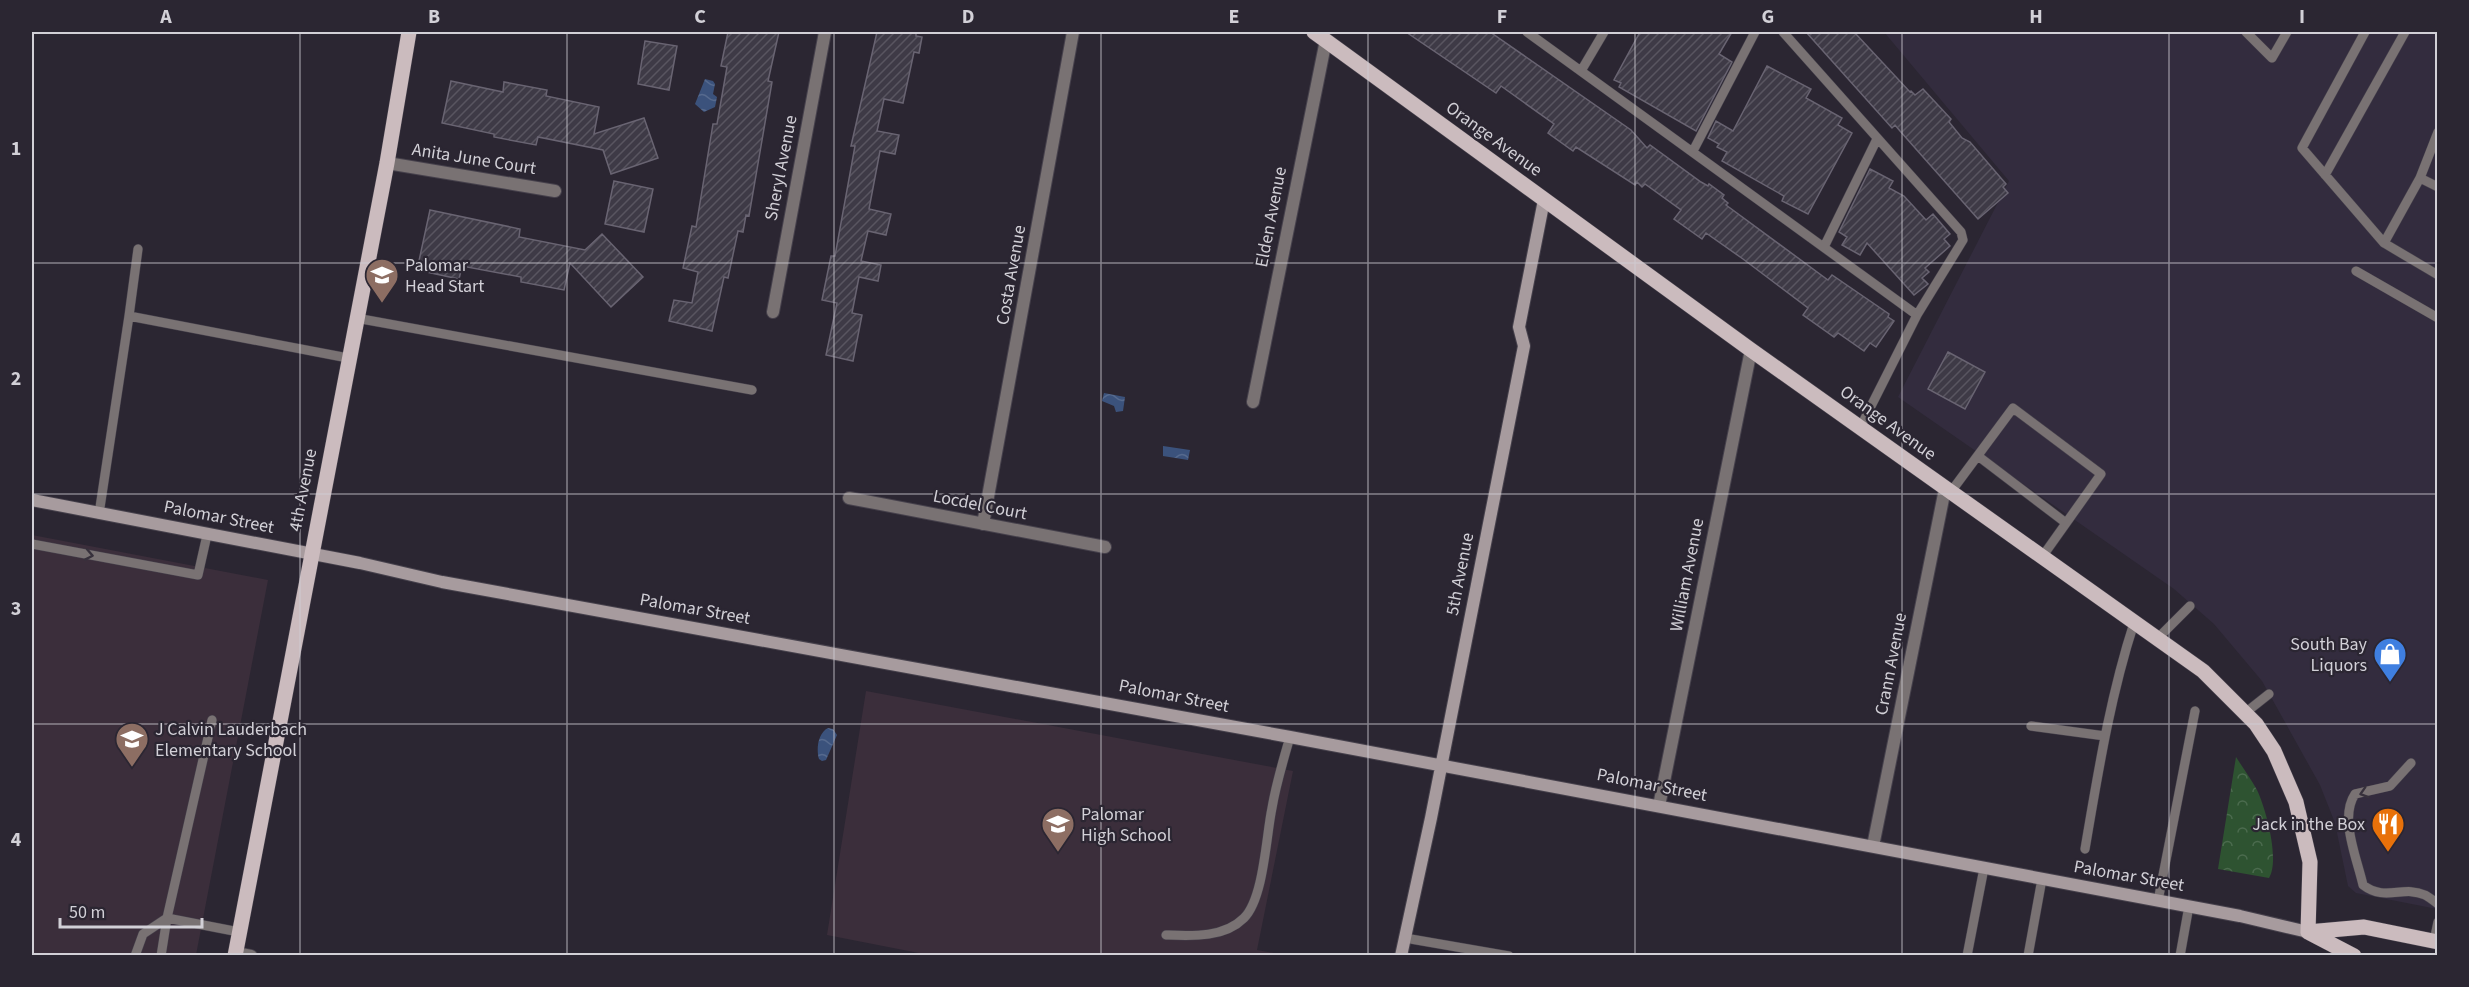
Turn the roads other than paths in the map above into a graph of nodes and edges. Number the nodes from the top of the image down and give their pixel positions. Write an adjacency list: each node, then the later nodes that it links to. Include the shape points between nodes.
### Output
1 (409, 32): 18 (main road, 4th Avenue)
2 (825, 32): 29 (street, Sheryl Avenue)
3 (1073, 32): 45 (street, Costa Avenue)
4 (1527, 32): 13 (lane)
5 (1604, 32): 13 (lane)
6 (1755, 32): 17 (lane)
7 (1783, 32): 15 (lane)
8 (2246, 32): 9 (lane, via 2272,58)
9 (2287, 32)
10 (2365, 32): 19 (lane, via 2302,148)
11 (2405, 32): 19 (lane)
12 (1320, 36): 23 (main road, Orange Avenue); 37 (street, Elden Avenue)
13 (1581, 71): 17 (lane)
14 (2438, 132): 16 (lane)
15 (1877, 139): 25 (lane); 30 (lane, via 1961,232 1963,240)
16 (2435, 144): 20 (lane)
17 (1693, 151): 25 (lane)
18 (387, 163): 22 (street, Anita June Court); 32 (main road, 4th Avenue)
19 (2325, 176): 24 (lane)
20 (2420, 178): 21 (lane); 24 (lane)
21 (2438, 188)
22 (555, 191)
23 (1544, 200): 34 (main road, Orange Avenue); 62 (main road, 5th Avenue, via 1519,327 1524,346)
24 (2384, 243): 28 (lane)
25 (1824, 247): 30 (lane)
26 (138, 249): 31 (lane)
27 (2356, 271): 33 (lane)
28 (2438, 275)
29 (773, 312)
30 (1917, 315): 38 (lane)
31 (129, 316): 35 (lane); 43 (lane)
32 (356, 318): 35 (main road, 4th Avenue); 36 (lane)
33 (2438, 318)
34 (1751, 350): 38 (main road, Orange Avenue); 63 (street, William Avenue)
35 (348, 358): 49 (main road, 4th Avenue)
36 (752, 390)
37 (1253, 402)
38 (1861, 426): 40 (main road, Orange Avenue)
39 (1978, 456): 40 (lane); 44 (lane); 44 (lane, via 2013,408 2101,474)
40 (1947, 491): 50 (main road, Orange Avenue); 64 (street, Crann Avenue)
41 (849, 498): 45 (street, Locdel Court)
42 (32, 500): 43 (main road, Palomar Street)
43 (99, 514): 46 (main road, Palomar Street)
44 (2066, 523): 50 (lane)
45 (983, 524): 48 (street, Locdel Court)
46 (207, 535): 47 (lane, one-way to 46, via 198,575); 49 (main road, Palomar Street)
47 (32, 544)
48 (1105, 548)
49 (311, 555): 60 (main road, Palomar Street); 73 (main road, 4th Avenue)
50 (2042, 557): 52 (main road, Orange Avenue)
51 (2190, 606): 53 (lane)
52 (2134, 623): 53 (main road, Orange Avenue); 59 (lane)
53 (2157, 639): 56 (main road, Orange Avenue, via 2204,671)
54 (2269, 694): 56 (lane)
55 (2195, 711): 68 (lane)
56 (2245, 713): 74 (main road, Orange Avenue, via 2274,751 2296,802 2310,862)
57 (212, 720): 71 (lane)
58 (2031, 726): 59 (lane)
59 (2104, 736): 65 (lane)
60 (1290, 737): 62 (main road, Palomar Street); 75 (lane, via 1272,809 1260,888 1245,918 1223,931 1199,936)
61 (2411, 763): 69 (lane, one-way to 69, via 2390,786 2355,795 2347,816 2363,885 2377,894 2425,895)
62 (1441, 765): 63 (main road, Palomar Street); 76 (main road, 5th Avenue)
63 (1659, 806): 64 (main road, Palomar Street)
64 (1873, 846): 66 (main road, Palomar Street)
65 (2085, 849)
66 (1984, 868): 67 (main road, Palomar Street); 84 (lane)
67 (2042, 879): 68 (main road, Palomar Street); 85 (lane)
68 (2158, 901): 70 (main road, Palomar Street)
69 (2438, 904)
70 (2189, 906): 74 (main road, Palomar Street); 86 (lane)
71 (167, 918): 73 (lane); 79 (lane, via 143,934); 80 (lane)
72 (2438, 922): 77 (lane)
73 (239, 932): 78 (main road, 4th Avenue)
74 (2308, 932): 77 (main road, Palomar Street, via 2364,927); 87 (main road, Palomar Street)
75 (1166, 935)
76 (1405, 938): 82 (main road, 5th Avenue); 83 (lane)
77 (2435, 941)
78 (235, 954): 81 (street)
79 (135, 956)
80 (161, 956)
81 (251, 956)
82 (1401, 956)
83 (1509, 956)
84 (1967, 956)
85 (2028, 956)
86 (2180, 956)
87 (2354, 956)

